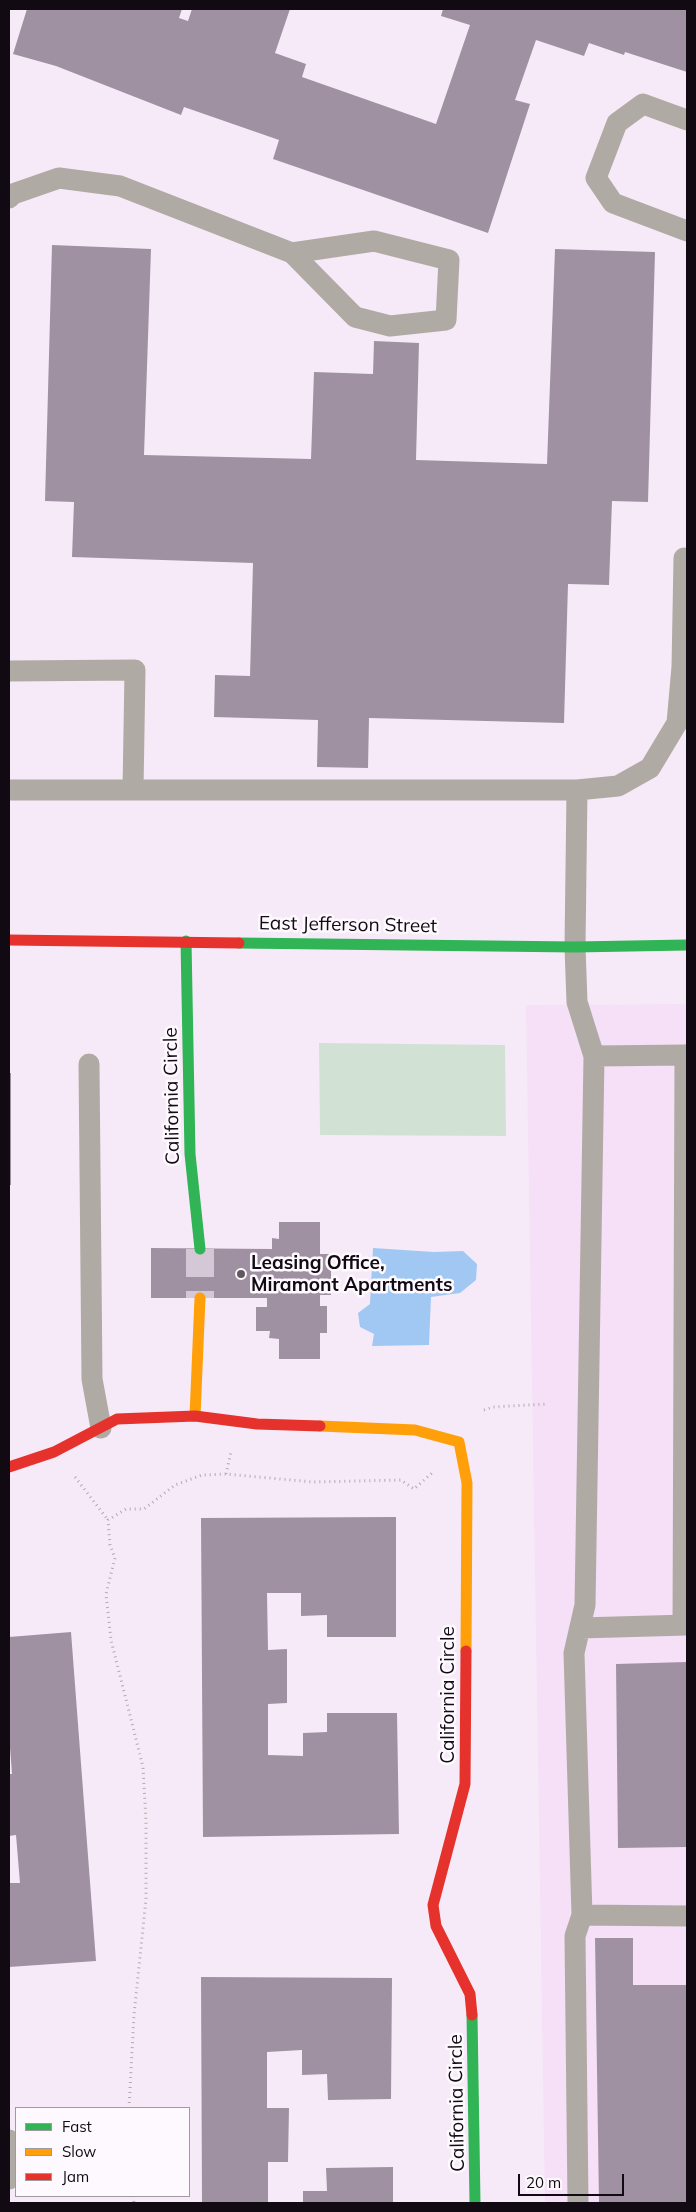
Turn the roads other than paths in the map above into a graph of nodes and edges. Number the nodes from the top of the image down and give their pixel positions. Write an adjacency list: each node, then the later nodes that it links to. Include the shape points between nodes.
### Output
1 (687, 120): 3 (lane, via 643,104 617,123 596,178 613,203)
2 (9, 198): 4 (lane, via 59,178 120,186)
3 (687, 231)
4 (292, 252): 4 (lane, via 355,317 390,326 446,320 449,260 374,241)
5 (684, 558): 9 (lane, via 682,667 677,723 650,768 618,786)
6 (9, 671): 8 (lane, via 135,670)
7 (9, 790): 8 (lane)
8 (133, 790): 9 (lane)
9 (577, 790): 13 (lane)
10 (9, 940): 11 (street, East Jefferson Street)
11 (186, 941): 13 (street, East Jefferson Street); 17 (street, California Circle, via 190,1154)
12 (687, 945): 13 (street, East Jefferson Street)
13 (575, 947): 15 (lane, via 578,1011)
14 (686, 1055): 15 (lane); 19 (lane)
15 (594, 1056): 24 (lane, via 586,1596)
16 (89, 1064): 21 (lane, via 92,1379)
17 (200, 1249)
18 (200, 1298): 20 (street)
19 (685, 1336): 23 (lane)
20 (195, 1416): 21 (street, California Circle, via 117,1419); 29 (street, California Circle, via 257,1424 415,1430 459,1442 467,1483 465,1784 433,1904 436,1926 470,1994 474,2032)
21 (101, 1428): 22 (street, California Circle, via 54,1452)
22 (9, 1467)
23 (685, 1625): 24 (lane)
24 (580, 1628): 25 (lane, via 574,1653)
25 (582, 1915): 26 (lane); 30 (lane, via 575,1936)
26 (687, 1916)
27 (9, 2140): 28 (lane)
28 (9, 2179)
29 (475, 2203)
30 (578, 2203)

